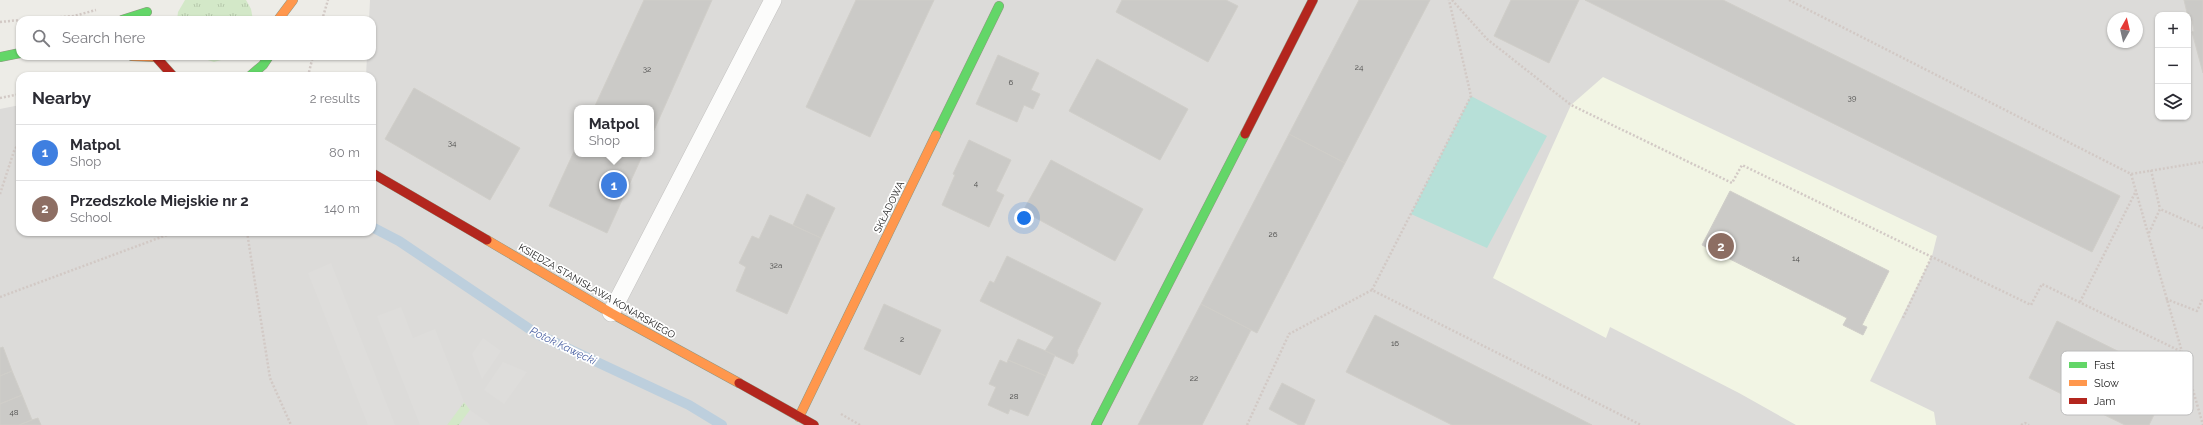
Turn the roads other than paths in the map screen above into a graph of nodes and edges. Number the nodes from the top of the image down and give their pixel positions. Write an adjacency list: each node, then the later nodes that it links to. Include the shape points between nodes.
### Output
1 (151, 0): 7 (street)
2 (293, 0): 9 (street)
3 (773, 0): 17 (lane)
4 (1312, 0): 20 (street)
5 (998, 6): 18 (street, SKŁADOWA)
6 (276, 9): 8 (street)
7 (147, 16)
8 (277, 16)
9 (281, 16)
10 (16, 54): 11 (street)
11 (0, 57)
12 (160, 60): 14 (street)
13 (266, 60): 15 (street)
14 (170, 72)
15 (255, 72)
16 (376, 175): 17 (street, KSIĘDZA STANISŁAWA KONARSKIEGO)
17 (611, 313): 18 (street, KSIĘDZA STANISŁAWA KONARSKIEGO)
18 (800, 417): 19 (street, KSIĘDZA STANISŁAWA KONARSKIEGO)
19 (814, 425)
20 (1096, 425)

